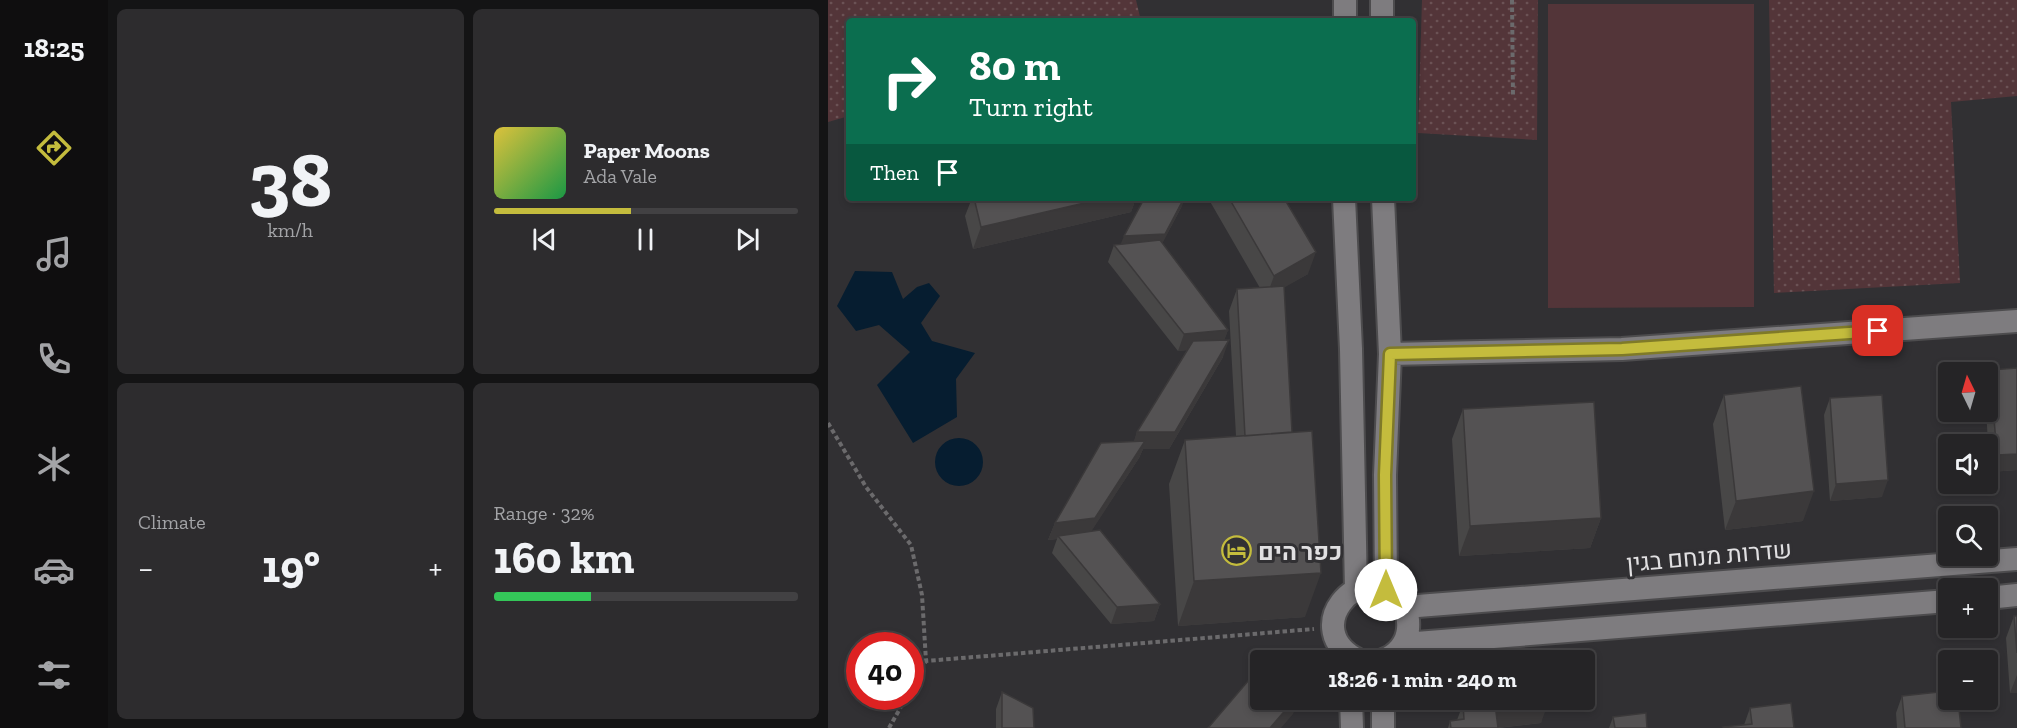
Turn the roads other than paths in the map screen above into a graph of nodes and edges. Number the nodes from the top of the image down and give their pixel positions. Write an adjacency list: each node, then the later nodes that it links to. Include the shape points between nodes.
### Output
1 (1345, 0): 3 (street)
2 (1382, 0): 4 (street)
3 (1344, 18)
4 (1382, 18)
5 (1344, 201): 10 (street)
6 (1383, 201): 8 (street)
7 (2017, 321): 8 (street, via 1622,349)
8 (1390, 354): 11 (street)
9 (2017, 559): 15 (street, שדרות מנחם בגין)
10 (1356, 590): 11 (street); 16 (street, via 1338,605 1334,615 1335,638)
11 (1386, 590): 15 (street)
12 (2017, 595): 13 (street)
13 (1998, 596)
14 (1938, 602): 18 (street)
15 (1405, 608): 17 (street, via 1408,632)
16 (1344, 650)
17 (1395, 650)
18 (1443, 650)
19 (1351, 710): 21 (street)
20 (1383, 710): 22 (street)
21 (1352, 728)
22 (1383, 728)

